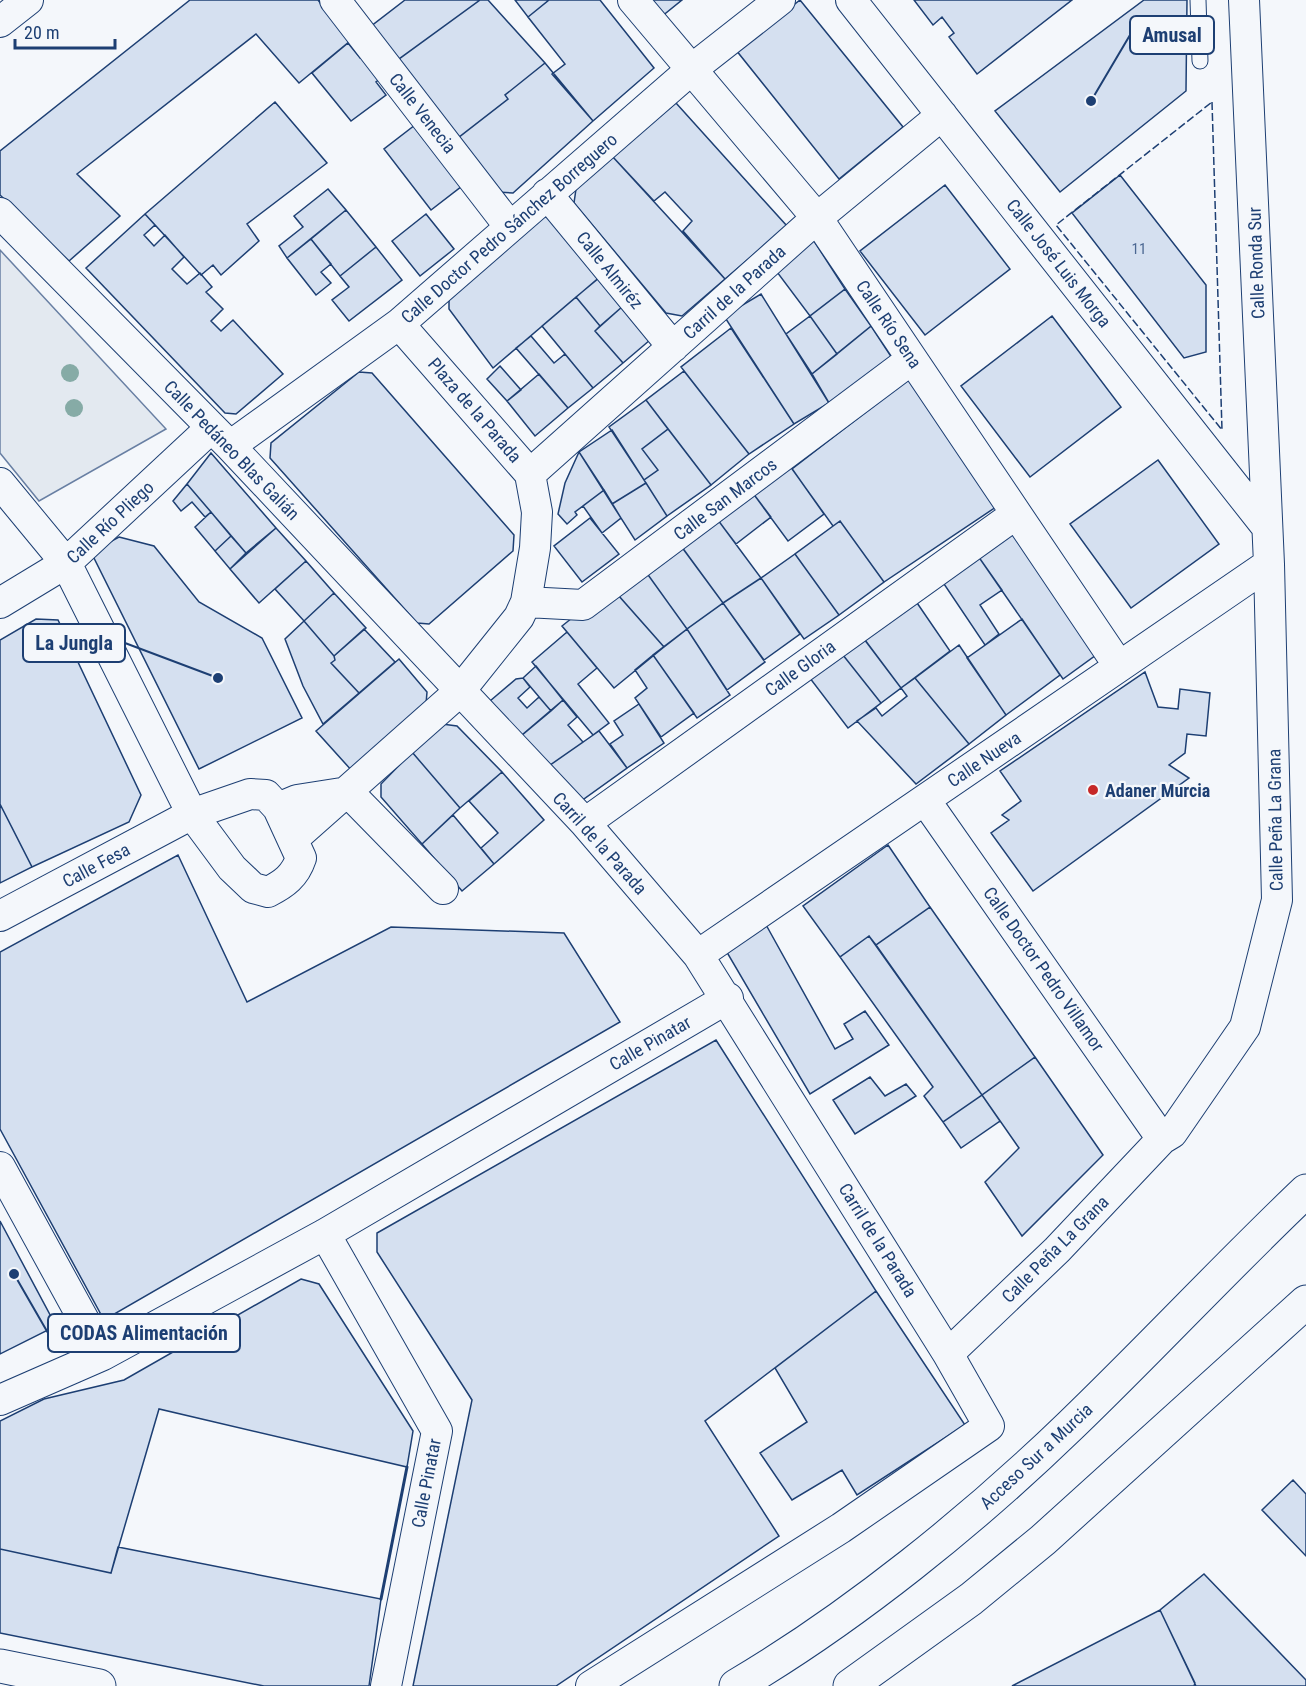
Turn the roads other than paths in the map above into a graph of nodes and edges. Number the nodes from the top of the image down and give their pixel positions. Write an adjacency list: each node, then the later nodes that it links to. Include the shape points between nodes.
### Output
1 (28, 0): 8 (street)
2 (335, 0): 15 (street, Calle Venecia)
3 (633, 0): 10 (street, Calle Río Sena)
4 (780, 0): 10 (street, Calle Doctor Pedro Sánchez Borreguero)
5 (851, 0): 11 (street, Calle José Luis Morga)
6 (1198, 0): 9 (lane)
7 (1244, 0): 23 (street, Calle Ronda Sur)
8 (0, 22)
9 (1200, 61)
10 (692, 69): 12 (street, Calle Doctor Pedro Sánchez Borreguero); 14 (street, Calle Río Sena)
11 (942, 115): 14 (street, Carril de la Parada); 23 (street, Calle José Luis Morga)
12 (547, 194): 15 (street, Calle Doctor Pedro Sánchez Borreguero); 17 (street, Calle Almiréz)
13 (0, 213): 19 (street, Calle Pedáneo Blas Galián)
14 (817, 218): 17 (street, Carril de la Parada); 18 (street, Calle Río Sena)
15 (510, 227): 16 (street, Calle Doctor Pedro Sánchez Borreguero)
16 (399, 324): 19 (street, Calle Doctor Pedro Sánchez Borreguero); 20 (street, Plaza de la Parada)
17 (673, 347): 20 (street, Carril de la Parada)
18 (912, 359): 22 (street, Calle Río Sena); 26 (street, Calle San Marcos, via 583,605)
19 (220, 437): 24 (street, Calle Río Pliego); 29 (street, Calle Pedáneo Blas Galián)
20 (530, 474): 26 (street, Plaza de la Parada, via 537,512)
21 (0, 483): 24 (street)
22 (1016, 514): 28 (street, Calle Río Sena); 34 (street, Calle Gloria)
23 (1266, 526): 25 (street, Calle Peña La Grana)
24 (66, 564): 27 (street, Calle Río Pliego); 33 (street)
25 (1269, 564): 28 (street, Calle Nueva); 40 (street, Calle Peña La Grana, via 1277,900 1245,1026 1172,1133)
26 (526, 602): 29 (street, Plaza de la Parada, via 519,617)
27 (0, 603)
28 (1119, 666): 31 (street, Calle Nueva)
29 (459, 692): 30 (street, Plaza de la Parada); 34 (street, Carril de la Parada)
30 (348, 792): 32 (street, via 297,800); 35 (street, Plaza de la Parada); 36 (street)
31 (925, 800): 38 (street, Calle Nueva); 40 (street, Calle Doctor Pedro Villamor)
32 (278, 808): 33 (street, Calle Fesa, via 266,795 250,794); 35 (street)
33 (192, 814): 35 (street, via 232,868 253,888 268,892 285,883 297,869 301,858); 37 (street, Calle Fesa)
34 (585, 823): 38 (street, Carril de la Parada)
35 (293, 839)
36 (443, 889)
37 (0, 916)
38 (698, 955): 39 (street, Carril de la Parada)
39 (728, 998): 43 (street, Calle Pinatar); 45 (street, Carril de la Parada)
40 (1162, 1139): 45 (street, Calle Peña La Grana, via 1057,1250)
41 (0, 1167): 46 (street)
42 (1302, 1190): 52 (main road, Acceso Sur a Murcia, via 1071,1425 999,1492 869,1596)
43 (325, 1234): 46 (street, Calle Pinatar); 50 (street, Calle Pinatar, via 437,1431)
44 (1306, 1302): 53 (main road, via 1043,1540 971,1599)
45 (948, 1354): 51 (street, Carril de la Parada, via 989,1426 841,1528)
46 (103, 1355): 47 (street, Calle Pinatar)
47 (0, 1400)
48 (0, 1666): 49 (main road)
49 (99, 1686)
50 (386, 1686)
51 (591, 1686)
52 (736, 1686)
53 (850, 1686)

